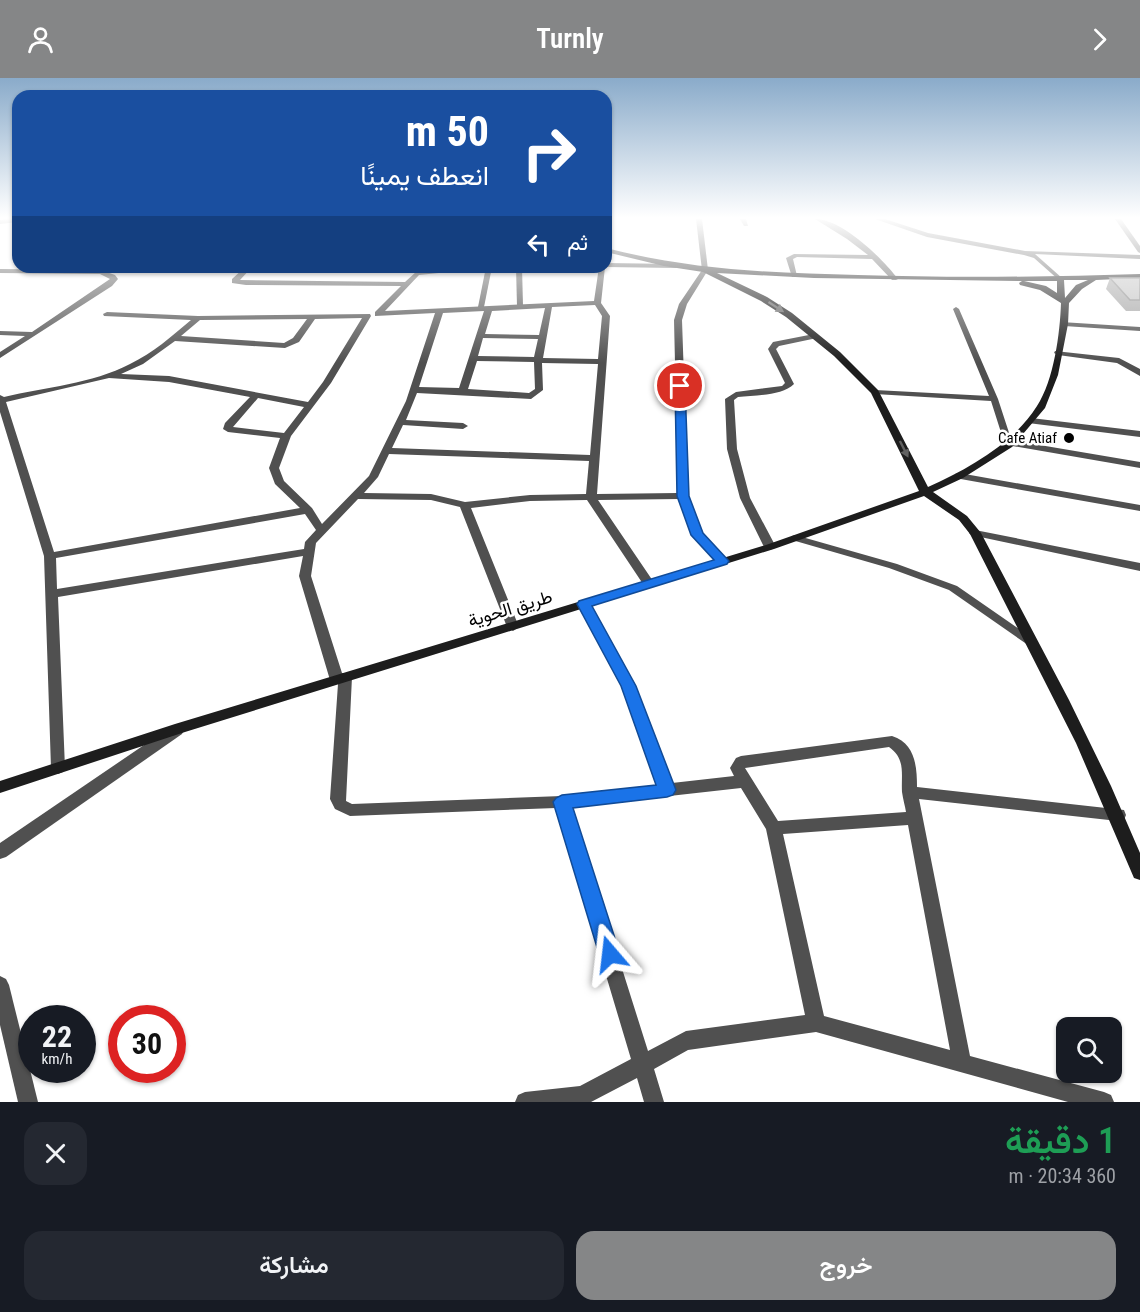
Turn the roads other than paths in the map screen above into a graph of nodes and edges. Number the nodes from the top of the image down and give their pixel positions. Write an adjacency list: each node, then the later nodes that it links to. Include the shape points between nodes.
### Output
1 (682, 267): 6 (street)
2 (705, 267): 6 (street)
3 (791, 267): 13 (street)
4 (885, 267): 16 (street)
5 (1047, 267): 18 (street)
6 (705, 270): 13 (street); 38 (street, one-way to 38, via 764,299); 67 (street, via 683,304 678,321)
7 (103, 273): 36 (street, via 114,279)
8 (243, 273): 20 (street, via 235,281)
9 (417, 273): 20 (street)
10 (488, 273): 25 (lane)
11 (519, 273): 24 (lane)
12 (603, 273): 22 (street)
13 (794, 276): 16 (street)
14 (1140, 276): 15 (street)
15 (1103, 277): 19 (street); 21 (street, via 1082,285)
16 (894, 279): 17 (street)
17 (998, 279): 18 (street); 21 (street, via 1035,286)
18 (1060, 279): 19 (street); 21 (street, طريق الحوية)
19 (1070, 279): 21 (street, طريق الحوية)
20 (404, 284): 29 (street)
21 (1066, 300): 33 (street, طريق الحوية)
22 (597, 303): 23 (street); 45 (street, via 606,316)
23 (549, 305): 24 (street); 39 (street)
24 (520, 306): 25 (street)
25 (485, 307): 27 (street); 37 (street)
26 (956, 309): 53 (lane)
27 (440, 310): 29 (street); 48 (street)
28 (107, 314): 32 (street)
29 (378, 314): 31 (street)
30 (312, 316): 31 (street); 32 (street); 40 (street, via 296,340 285,346)
31 (367, 316): 54 (street)
32 (198, 318): 40 (street)
33 (1064, 324): 34 (street); 41 (street, طريق الحوية)
34 (1140, 329)
35 (0, 333): 36 (street)
36 (33, 334): 42 (street)
37 (479, 336): 39 (street); 43 (street)
38 (814, 336): 50 (street); 75 (street, via 776,344 772,349 790,384 729,399 732,450 745,498)
39 (543, 337): 44 (street)
40 (173, 338): 47 (street, via 146,358)
41 (1058, 353): 46 (street, via 1119,361); 55 (street, طريق الحوية, via 1049,390)
42 (0, 356)
43 (474, 358): 44 (street); 49 (street)
44 (538, 360): 45 (street); 49 (street, via 539,390 531,396)
45 (602, 362): 62 (street)
46 (1140, 373)
47 (106, 376): 51 (street, via 169,379); 52 (street)
48 (414, 390): 49 (street); 56 (street)
49 (463, 391)
50 (875, 392): 53 (lane); 65 (street, one-way to 65)
51 (255, 396): 54 (street); 59 (street, via 228,429)
52 (0, 399): 77 (street)
53 (994, 399): 60 (lane)
54 (310, 405): 59 (street)
55 (1031, 421): 58 (street); 60 (street, طريق الحوية)
56 (400, 422): 57 (street); 61 (street)
57 (463, 426)
58 (1140, 434)
59 (286, 436): 71 (street, via 274,468 279,482)
60 (1009, 444): 63 (street); 64 (street, طريق الحوية)
61 (386, 451): 62 (street); 66 (street, via 373,477)
62 (595, 459): 68 (street)
63 (1140, 465)
64 (959, 476): 65 (street, طريق الحوية); 70 (street)
65 (925, 492): 73 (street, via 954,511); 74 (street, طريق الحوية)
66 (355, 496): 69 (street, via 431,497); 72 (street)
67 (683, 496): 68 (street); 78 (street, via 697,535)
68 (591, 498): 69 (street, via 530,498); 80 (street)
69 (465, 506): 83 (street)
70 (1140, 508)
71 (308, 510): 72 (street); 77 (street)
72 (321, 530): 76 (street)
73 (975, 533): 79 (street); 84 (street)
74 (795, 538): 75 (street, طريق الحوية); 84 (lane, via 953,588)
75 (770, 547): 78 (street, طريق الحوية)
76 (308, 552): 81 (street); 85 (street, via 305,576)
77 (50, 556): 81 (street)
78 (722, 561): 80 (street, طريق الحوية)
79 (1140, 567)
80 (649, 584): 82 (street, طريق الحوية)
81 (51, 594): 87 (street)
82 (584, 604): 83 (street, طريق الحوية); 90 (street, via 629,686)
83 (513, 627): 85 (street, طريق الحوية)
84 (1032, 642): 93 (street)
85 (341, 679): 86 (street, طريق الحوية); 92 (street, via 340,805 350,810)
86 (180, 728): 87 (street, طريق الحوية); 96 (street)
87 (58, 768): 89 (street, طريق الحوية)
88 (746, 781): 90 (street); 91 (street, via 737,768 741,762 892,741 904,748 909,758); 95 (street)
89 (0, 787)
90 (667, 790): 92 (street)
91 (910, 792): 93 (street); 94 (street)
92 (562, 802): 100 (street)
93 (1118, 815): 97 (street)
94 (915, 818): 95 (street); 101 (street)
95 (774, 828): 99 (street)
96 (0, 852)
97 (1140, 873)
98 (0, 985): 102 (street)
99 (816, 1023): 100 (street, via 686,1041); 101 (street)
100 (644, 1063): 103 (street, via 582,1096); 104 (street)
101 (962, 1063): 105 (street)
102 (28, 1102)
103 (525, 1102)
104 (654, 1102)
105 (1104, 1102)

